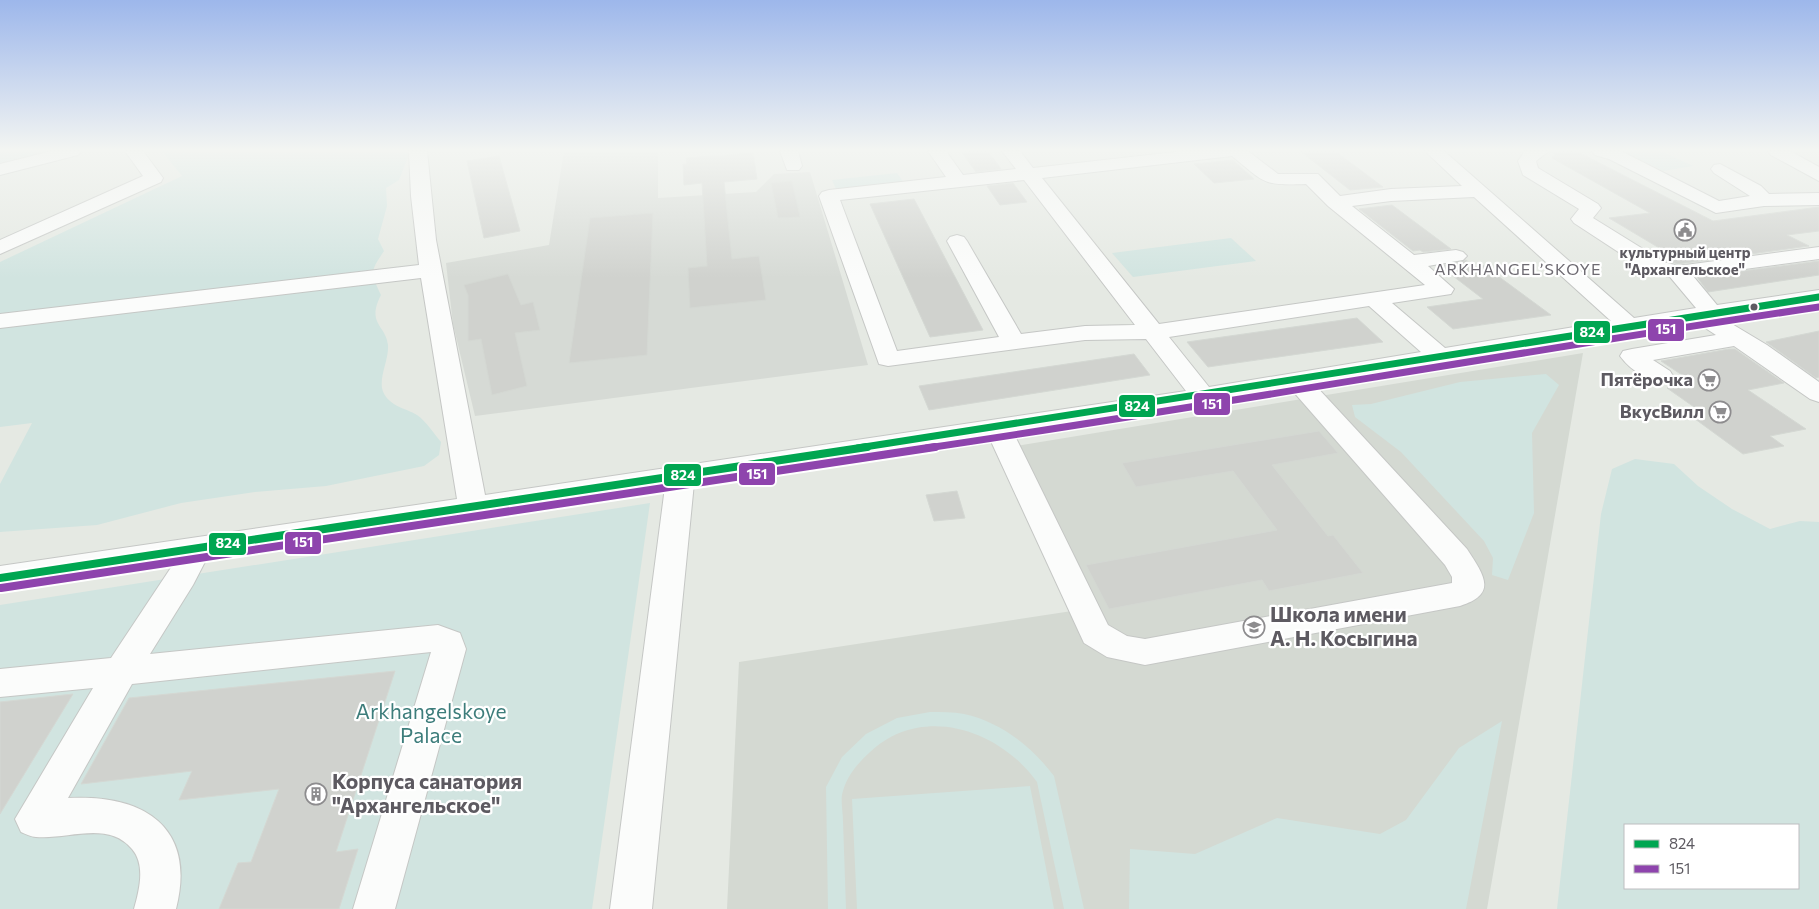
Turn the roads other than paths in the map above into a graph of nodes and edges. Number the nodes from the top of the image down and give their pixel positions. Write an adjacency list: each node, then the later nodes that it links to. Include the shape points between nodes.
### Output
1 (120, 193): 15 (street)
2 (420, 193): 19 (street)
3 (850, 193): 28 (street, via 829,196 888,359)
4 (1045, 193): 26 (street)
5 (1326, 193): 13 (street)
6 (1426, 193): 13 (street)
7 (1482, 193): 25 (street)
8 (1567, 193): 20 (street, via 1591,208 1581,218 1657,267)
9 (1690, 193): 12 (street, via 1716,207)
10 (1757, 193): 12 (street)
11 (1819, 199): 12 (street)
12 (1764, 200)
13 (1335, 202): 18 (street)
14 (957, 241): 28 (street)
15 (0, 248)
16 (1819, 253): 20 (street)
17 (1456, 256): 18 (street)
18 (1409, 262): 22 (street, via 1443,289)
19 (431, 270): 24 (street); 36 (street, via 467,462)
20 (1678, 272): 23 (street)
21 (1819, 297): 23 (street)
22 (1374, 298): 26 (street); 29 (street)
23 (1705, 313): 25 (street); 27 (street)
24 (0, 321)
25 (1629, 325): 29 (street)
26 (1152, 332): 28 (street, via 1085,333); 33 (street)
27 (1738, 338): 30 (street, via 1632,356); 32 (street)
28 (1014, 342)
29 (1440, 357): 31 (street)
30 (1661, 376)
31 (1298, 381): 33 (street); 34 (street, via 1456,557 1468,576 1468,590 1145,652 1125,651 1096,634)
32 (1819, 394)
33 (1202, 396): 34 (street)
34 (998, 428): 35 (street)
35 (681, 475): 36 (street); 43 (street)
36 (472, 506): 37 (street)
37 (197, 548): 38 (street); 39 (street)
38 (0, 578)
39 (121, 671): 40 (street); 41 (street, via 35,819 116,818 144,832 160,856 161,889); 42 (street, via 420,639 438,638 448,642 449,649)
40 (0, 683)
41 (155, 909)
42 (374, 909)
43 (631, 909)

